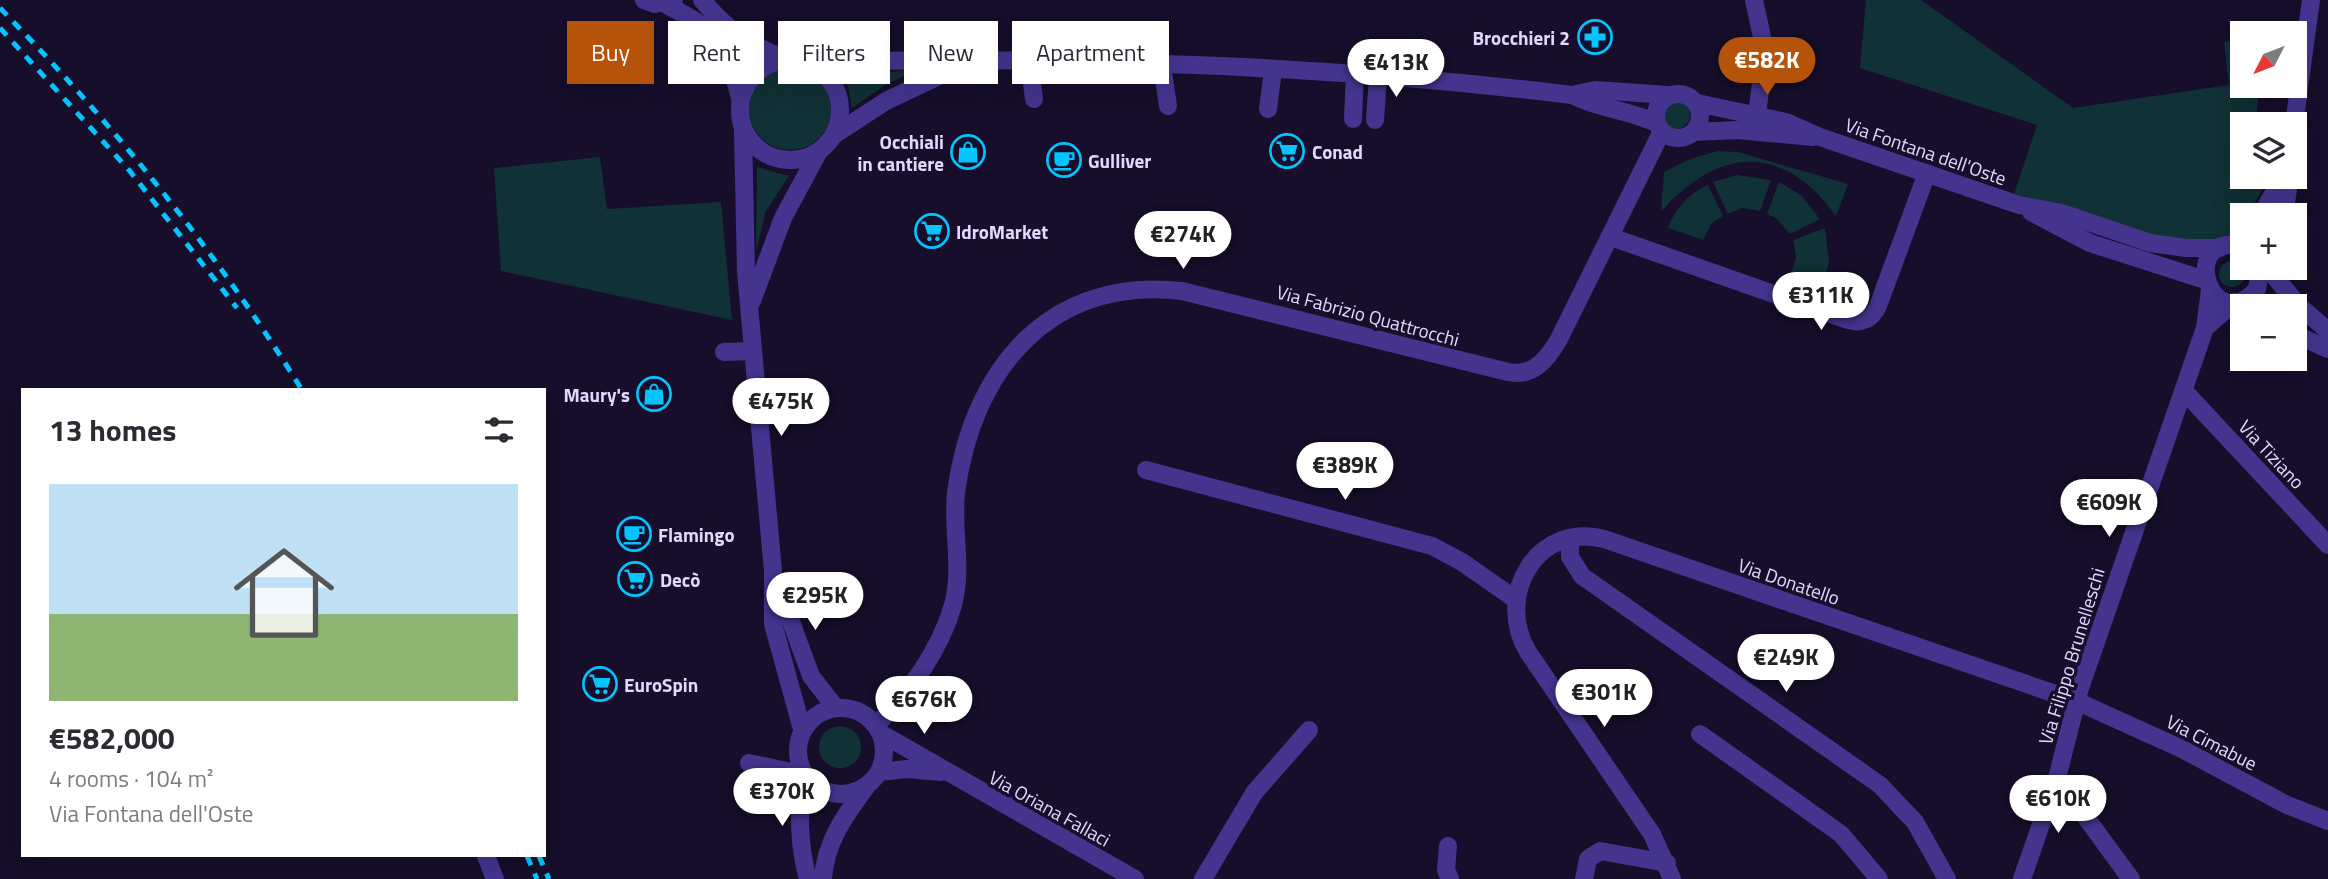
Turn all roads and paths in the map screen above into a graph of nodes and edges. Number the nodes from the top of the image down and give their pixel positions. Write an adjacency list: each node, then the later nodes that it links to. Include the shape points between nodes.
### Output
1 (644, 0): 5 (street)
2 (702, 0): 6 (street, via 746,42)
3 (1754, 0): 24 (street, via 1765,51)
4 (2311, 0): 23 (street)
5 (670, 2): 18 (street, via 718,37)
6 (778, 56)
7 (778, 61): 18 (street, via 757,71)
8 (1169, 65): 9 (street)
9 (1273, 69): 10 (street); 22 (street)
10 (1355, 74): 11 (street); 25 (street)
11 (1378, 75): 16 (street); 26 (street)
12 (833, 84): 30 (street, via 839,110)
13 (921, 84): 30 (street)
14 (1032, 84): 19 (street)
15 (1165, 84): 21 (street)
16 (1572, 95): 17 (street, via 1595,90); 27 (street, via 1590,104 1630,112)
17 (1668, 95): 20 (street, via 1684,94); 27 (street, via 1657,107)
18 (740, 98): 28 (street)
19 (1034, 99)
20 (1697, 103): 24 (street, Via Fontana dell'Oste); 29 (street, via 1700,118)
21 (1168, 106)
22 (1268, 109)
23 (2296, 112)
24 (1757, 115): 31 (street, Via Fontana dell'Oste)
25 (1353, 119)
26 (1375, 120)
27 (1659, 127): 29 (street, via 1674,138); 35 (street, Via Fabrizio Quattrocchi)
28 (743, 131): 32 (street, via 763,153 777,159 807,158); 41 (street)
29 (1693, 132): 31 (street, Via Fontana dell'Oste, via 1737,130)
30 (834, 135): 32 (street)
31 (1820, 137): 33 (street, Via Fontana dell'Oste)
32 (820, 151): 41 (street, via 783,218)
33 (1927, 173): 34 (street, Via Fontana dell'Oste); 35 (street, via 1878,306 1871,317 1860,321)
34 (2019, 205): 36 (street, Via Fontana dell'Oste, via 2062,213 2159,245); 39 (street, Via Fontana dell'Oste, via 2090,243)
35 (1611, 237): 58 (street, Via Fabrizio Quattrocchi, via 1555,346 1539,366 1522,374 1182,290 1102,296 1058,312 1018,350 977,410 957,491 957,580 951,611 939,640)
36 (2230, 243)
37 (2230, 245): 39 (street, Via Filippo Brunelleschi, via 2207,261)
38 (2275, 280): 44 (street)
39 (2208, 285): 40 (street, Via Fontana dell'Oste); 43 (street, Via Filippo Brunelleschi)
40 (2230, 302)
41 (749, 307): 47 (street)
42 (2230, 310): 43 (street)
43 (2205, 328): 49 (street, Via Filippo Brunelleschi)
44 (2328, 331)
45 (2307, 340): 46 (street)
46 (2328, 349)
47 (753, 351): 48 (street); 53 (street)
48 (724, 352)
49 (2184, 391): 52 (street, Via Tiziano); 55 (street, Via Filippo Brunelleschi)
50 (1146, 470): 54 (street, via 1425,544 1462,562)
51 (1570, 539): 54 (street, Via Donatello, via 1535,558); 55 (street, Via Donatello, via 1599,538); 81 (street, via 1571,562 1582,576 1880,785 1915,822)
52 (2328, 545)
53 (773, 571): 56 (street, via 811,676); 57 (street, via 773,624)
54 (1515, 599): 71 (street, via 1523,644 1652,834)
55 (2076, 701): 65 (street, Via Filippo Brunelleschi); 67 (street, Via Cimabue)
56 (835, 707): 57 (street, via 822,711); 58 (street, via 858,711)
57 (803, 729): 62 (street, via 798,744)
58 (879, 730): 63 (street, via 885,747); 64 (street, Via Oriana Fallaci)
59 (1309, 730): 77 (street, via 1254,793)
60 (1700, 734): 80 (street, via 1841,834)
61 (749, 763): 62 (street, via 783,771)
62 (802, 768): 66 (street, via 826,792 840,794); 70 (street)
63 (879, 772): 64 (street, Via Oriana Fallaci); 66 (street)
64 (944, 772): 76 (street, Via Oriana Fallaci)
65 (2057, 778): 82 (street, Via Filippo Brunelleschi); 83 (street)
66 (866, 787): 75 (street, via 835,834)
67 (2328, 821)
68 (1448, 846): 78 (street)
69 (485, 857): 72 (street)
70 (803, 860): 73 (street); 74 (street)
71 (1670, 871): 79 (street, via 1600,851 1588,859)
72 (495, 879)
73 (797, 879)
74 (808, 879)
75 (823, 879)
76 (1135, 879)
77 (1203, 879)
78 (1450, 879)
79 (1584, 879)
80 (1879, 879)
81 (1947, 879)
82 (2022, 879)
83 (2131, 879)

